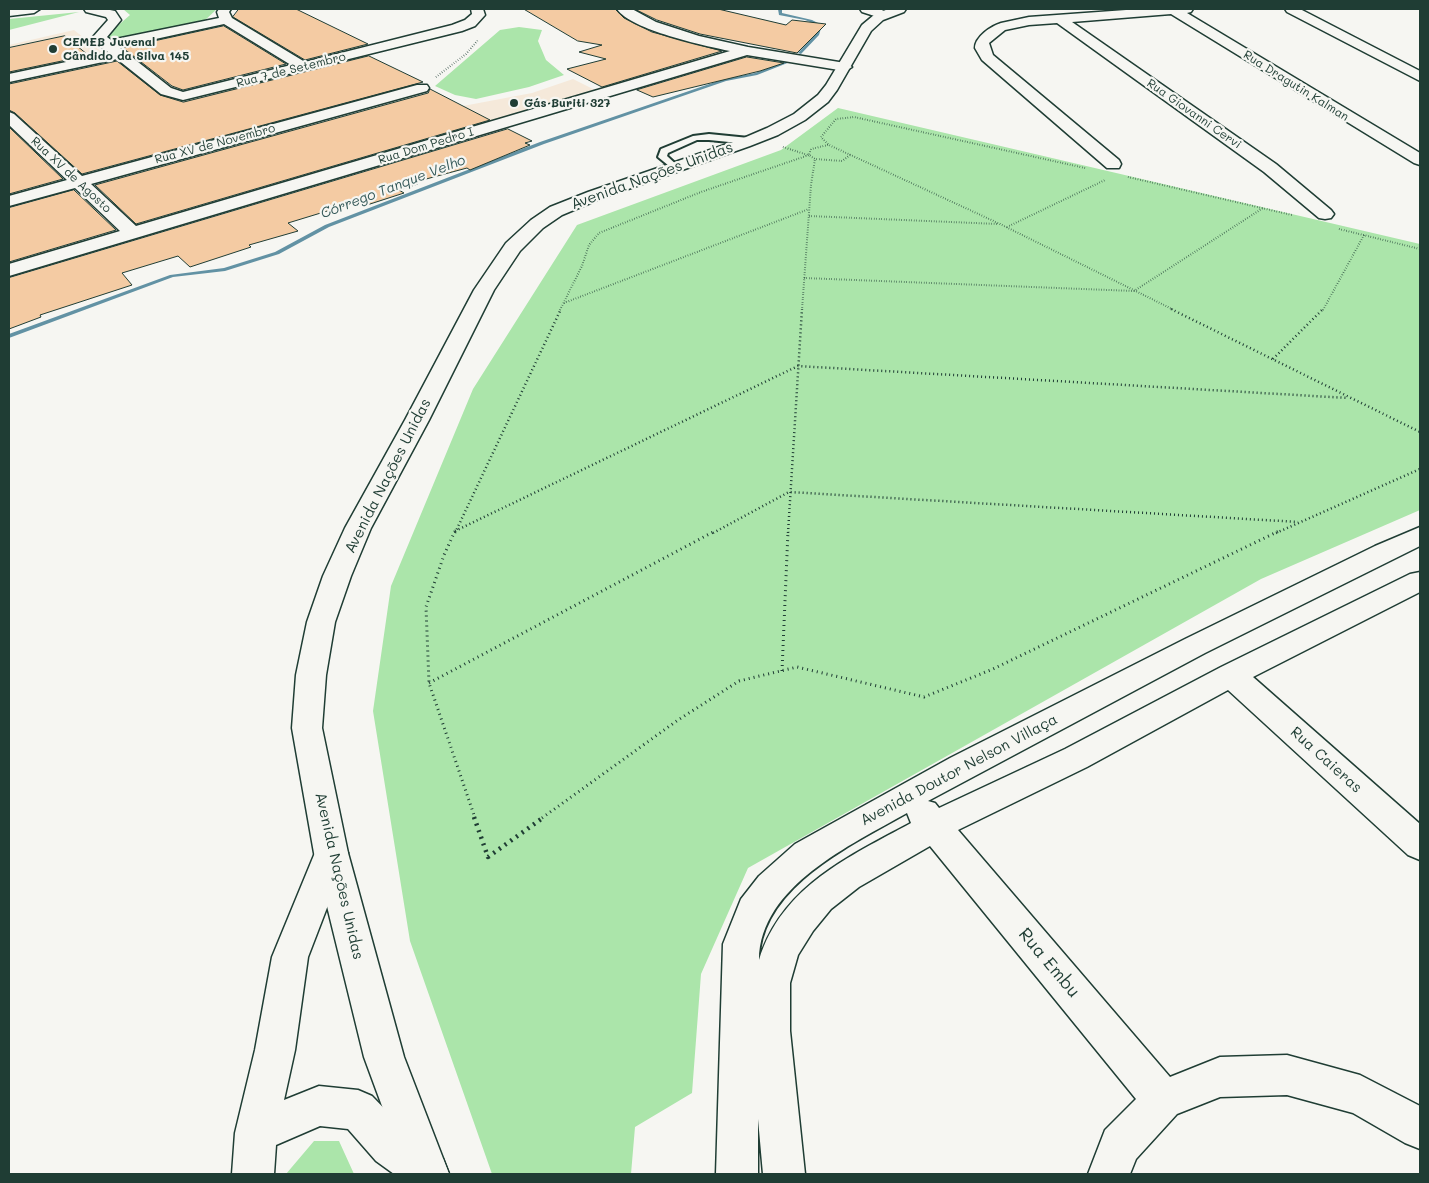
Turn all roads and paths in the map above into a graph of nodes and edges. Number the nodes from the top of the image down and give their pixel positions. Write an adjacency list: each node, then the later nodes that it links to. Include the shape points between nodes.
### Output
1 (34, 9): 7 (street)
2 (90, 9): 11 (street, via 111,14 115,20 99,38)
3 (623, 9): 12 (street, via 671,34)
4 (1180, 9): 10 (street); 23 (street, Rua Dragutin Kalman)
5 (1291, 9): 15 (street)
6 (884, 11): 14 (street, Avenida Nações Unidas, via 866,31)
7 (9, 12)
8 (226, 14): 11 (street); 13 (street)
9 (474, 18): 13 (street, Rua 7 de Setembro, via 457,28); 17 (path, via 485,29 479,39 466,54)
10 (1059, 18): 24 (street, via 1001,27 982,42 982,48 987,58); 32 (street, Rua Giovanni Cervi, via 1270,168)
11 (113, 50): 13 (street, Rua 7 de Setembro, via 166,92 176,96); 16 (street)
12 (746, 51): 14 (street, Rua Dom Pedro I); 38 (street, Rua Dom Pedro I)
13 (304, 67)
14 (845, 67): 61 (street, Avenida Nações Unidas, via 826,97 781,127 579,200 556,212 537,224 513,247 484,290 358,528 321,622 311,675 307,728)
15 (1420, 77)
16 (9, 78)
17 (422, 88): 28 (street, Rua XV de Novembro)
18 (9, 117): 28 (street, Rua XV de Agosto)
19 (829, 145): 20 (path, via 811,149); 21 (path); 25 (path, via 821,137 836,119 854,117)
20 (809, 155): 22 (path); 44 (path, via 701,192 599,233 589,245)
21 (850, 155): 22 (path, via 842,161); 35 (path)
22 (815, 159): 31 (path)
23 (1420, 160)
24 (1112, 164)
25 (1088, 168)
26 (1126, 177): 30 (path)
27 (1108, 179): 36 (path)
28 (78, 182): 29 (street, Rua XV de Novembro); 38 (street, Rua XV de Agosto)
29 (9, 201)
30 (1263, 208): 34 (path); 43 (path)
31 (809, 209): 33 (path); 44 (path)
32 (1325, 214)
33 (809, 216): 35 (path); 42 (path)
34 (1295, 216)
35 (1000, 224): 36 (path)
36 (1006, 228): 43 (path)
37 (1337, 228): 39 (path)
38 (133, 233): 41 (street, Rua Dom Pedro I)
39 (1364, 235): 40 (path); 45 (path, via 1322,311)
40 (1420, 249)
41 (9, 270)
42 (804, 278): 43 (path); 46 (path)
43 (1134, 291): 45 (path)
44 (564, 303): 52 (path)
45 (1273, 359): 47 (path)
46 (798, 366): 47 (path); 50 (path); 52 (path)
47 (1351, 398): 48 (path)
48 (1420, 432)
49 (1420, 469): 51 (path)
50 (789, 492): 51 (path); 55 (path); 57 (path)
51 (1298, 522): 55 (path, via 993,669 924,697 797,667)
52 (455, 530): 57 (path, via 426,607)
53 (1420, 536): 58 (street, Avenida Doutor Nelson Villaça, via 1195,646)
54 (1420, 581): 56 (street)
55 (782, 671): 57 (path, via 739,681 678,720 488,857)
56 (1231, 675): 59 (street, via 1076,758); 60 (street, Rua Caieras)
57 (429, 683)
58 (908, 796): 59 (street, Rua Embu); 67 (street, Avenida Doutor Nelson Villaça, via 807,854 771,887 754,910 741,944)
59 (935, 826): 62 (street, Rua Embu); 68 (street, via 847,876 818,898 781,949 772,983 771,1030)
60 (1420, 845)
61 (331, 852): 64 (street, via 290,957 275,1050); 66 (street, Avenida Nações Unidas, via 384,1057)
62 (1163, 1100): 63 (street, via 1220,1077 1287,1075 1360,1095); 69 (street, via 1120,1145)
63 (1420, 1128)
64 (256, 1132): 65 (street); 66 (street, via 319,1106 358,1110 391,1146)
65 (253, 1174)
66 (428, 1174)
67 (737, 1174)
68 (784, 1174)
69 (1109, 1174)

